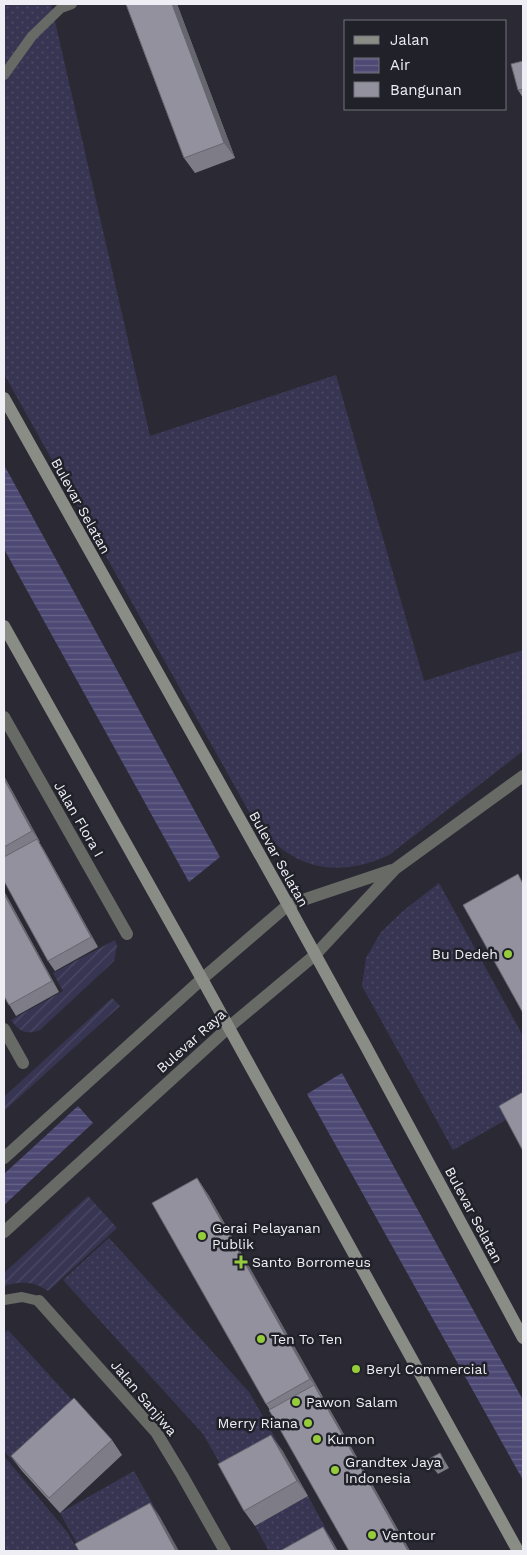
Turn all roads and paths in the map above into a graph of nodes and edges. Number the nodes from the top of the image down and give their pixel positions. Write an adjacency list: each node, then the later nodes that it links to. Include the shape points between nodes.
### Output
1 (72, 4): 2 (lane, via 61,8 32,36)
2 (4, 75)
3 (4, 398): 8 (main road, Bulevar Selatan)
4 (4, 626): 11 (main road)
5 (4, 717): 9 (street, Jalan Flora I)
6 (523, 776): 7 (street, Bulevar Raya)
7 (395, 869): 8 (street, Bulevar Raya); 10 (street, Bulevar Raya)
8 (288, 905): 10 (main road, Bulevar Selatan); 11 (street, Bulevar Raya)
9 (127, 934)
10 (315, 955): 12 (street, Bulevar Raya); 19 (main road, Bulevar Selatan)
11 (202, 979): 12 (main road); 15 (street, Bulevar Raya)
12 (228, 1027): 16 (street, Bulevar Raya); 21 (main road)
13 (4, 1029): 14 (street)
14 (22, 1063)
15 (4, 1158)
16 (4, 1232)
17 (4, 1300): 18 (lane, via 22,1297)
18 (39, 1302): 20 (street, Jalan Sanjiwa, via 156,1432)
19 (523, 1338)
20 (225, 1551)
21 (518, 1551)

